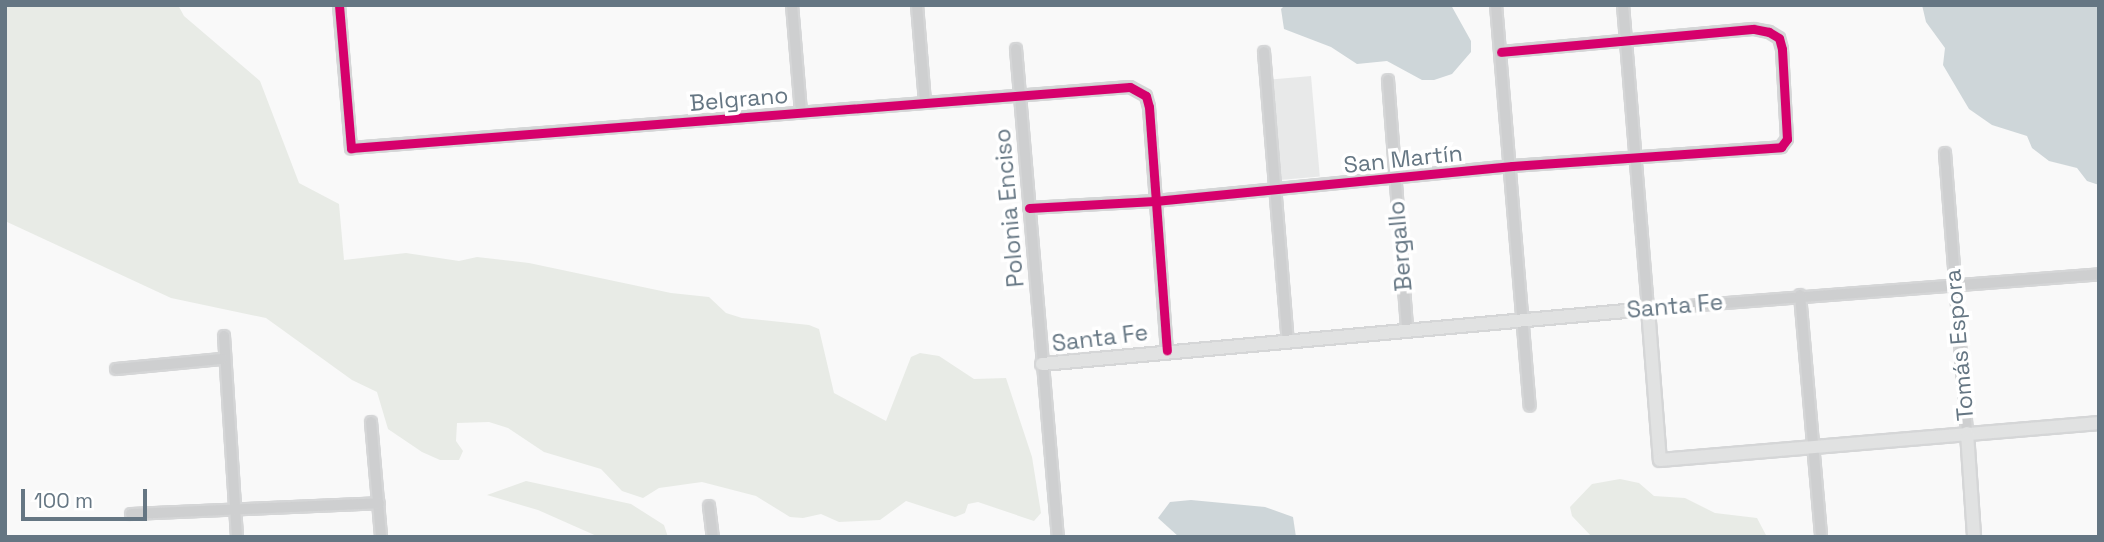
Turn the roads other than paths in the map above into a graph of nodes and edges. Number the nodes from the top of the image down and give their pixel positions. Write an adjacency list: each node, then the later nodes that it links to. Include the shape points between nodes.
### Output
1 (339, 5): 13 (street, Belgrano, via 351,148)
2 (792, 5): 13 (street)
3 (917, 5): 12 (street)
4 (1496, 5): 9 (street)
5 (1623, 5): 6 (street)
6 (1625, 40): 9 (street); 15 (street); 15 (street, San Martín, via 1753,29 1769,32 1779,38 1782,49 1789,129 1781,147)
7 (1016, 49): 11 (street, Polonia Enciso)
8 (1265, 52): 18 (street)
9 (1501, 52): 16 (street)
10 (1388, 80): 17 (street, Bergallo)
11 (1018, 95): 12 (street, Belgrano); 19 (street, Belgrano, via 1130,87 1146,96); 20 (street, Polonia Enciso)
12 (925, 102): 13 (street, Belgrano)
13 (801, 113)
14 (1945, 153): 22 (street, Tomás Espora)
15 (1635, 157): 16 (street, San Martín); 24 (street)
16 (1512, 166): 17 (street, San Martín); 25 (street)
17 (1394, 180): 18 (street, San Martín); 26 (street, Bergallo)
18 (1274, 191): 19 (street, San Martín); 28 (street)
19 (1156, 201): 20 (street, San Martín); 29 (street)
20 (1029, 208): 31 (street, Polonia Enciso)
21 (2099, 274): 22 (street, Santa Fe)
22 (1953, 282): 23 (street, Santa Fe); 36 (street, Tomás Espora)
23 (1800, 295): 24 (street, Santa Fe); 37 (street)
24 (1648, 309): 25 (main road, Santa Fe); 37 (main road, via 1660,460)
25 (1524, 319): 26 (main road, Santa Fe); 33 (street)
26 (1407, 328): 28 (main road, Santa Fe)
27 (224, 336): 30 (street)
28 (1287, 341): 29 (main road, Santa Fe)
29 (1167, 350): 31 (main road, Santa Fe)
30 (222, 359): 32 (street); 40 (street)
31 (1042, 364): 46 (street, Polonia Enciso)
32 (116, 369)
33 (1530, 406)
34 (371, 422): 38 (street)
35 (2099, 423): 36 (main road)
36 (1967, 433): 37 (main road); 47 (main road, Tomás Espora)
37 (1815, 447): 42 (street)
38 (379, 503): 40 (street); 44 (street)
39 (709, 506): 45 (street)
40 (234, 510): 41 (street); 43 (street)
41 (131, 514)
42 (1821, 533)
43 (237, 537)
44 (381, 537)
45 (713, 537)
46 (1058, 537)
47 (1974, 537)

